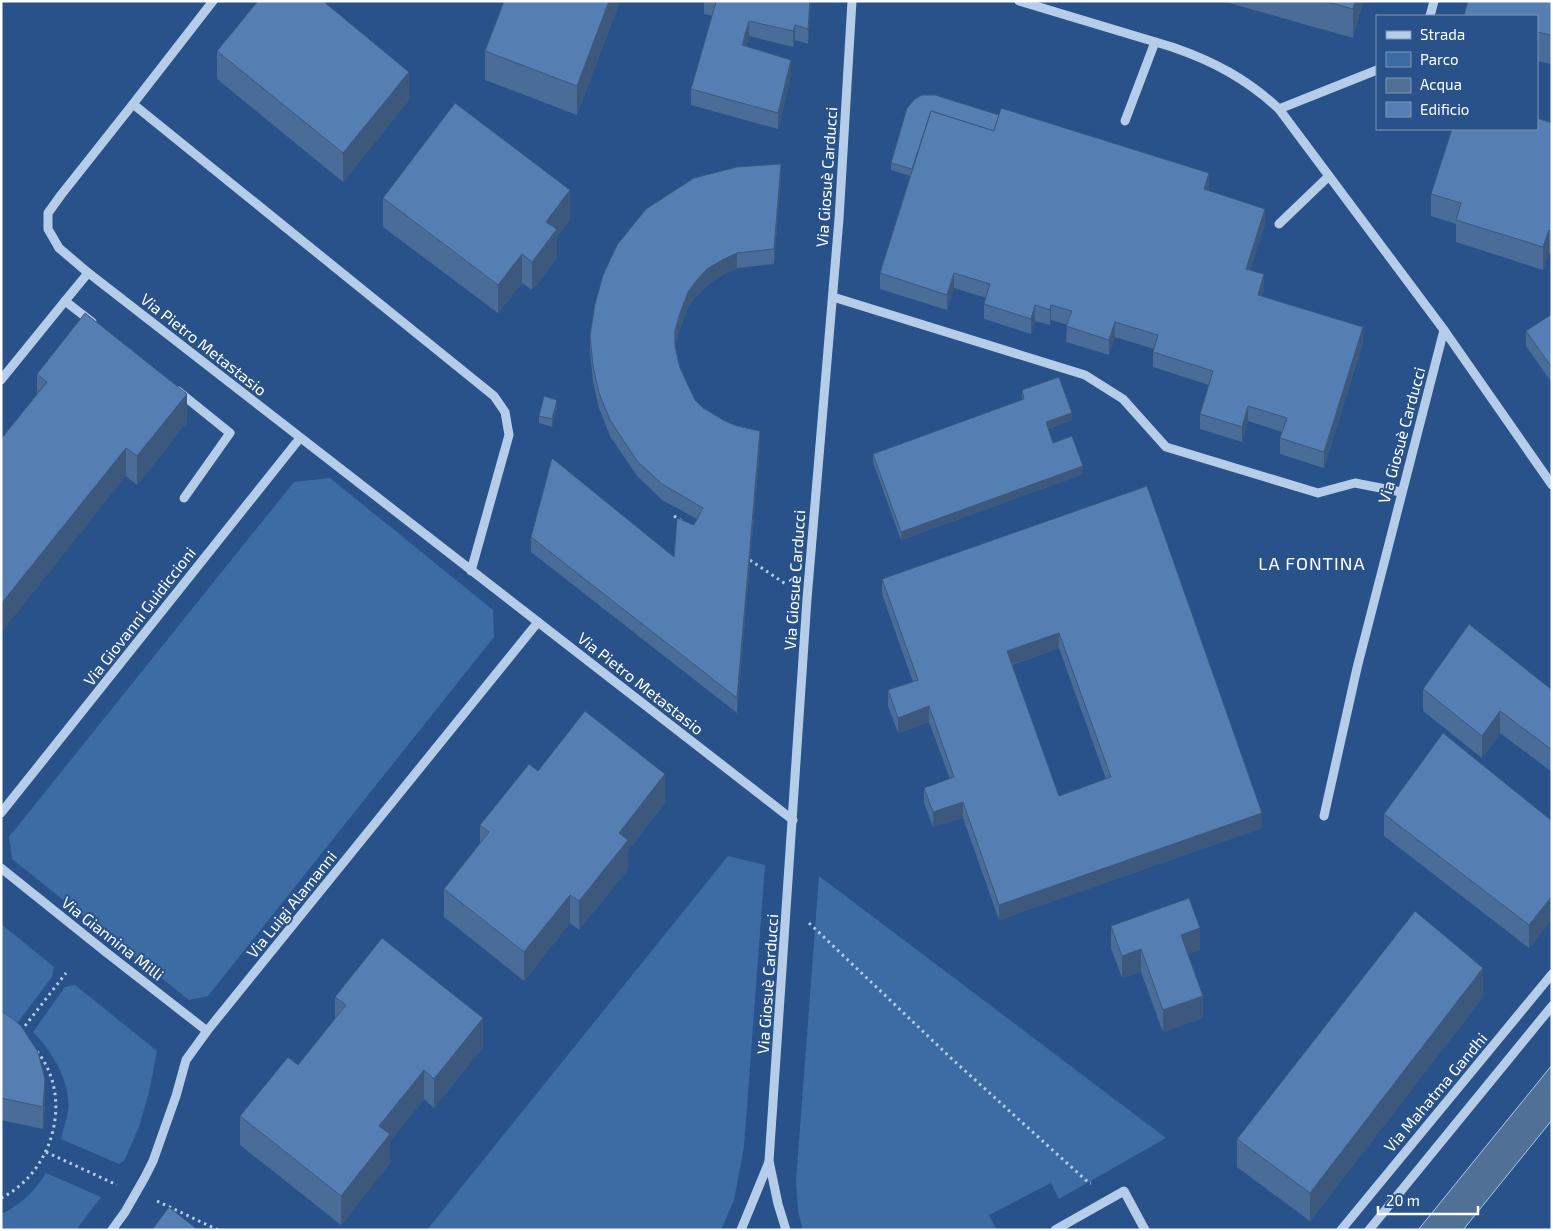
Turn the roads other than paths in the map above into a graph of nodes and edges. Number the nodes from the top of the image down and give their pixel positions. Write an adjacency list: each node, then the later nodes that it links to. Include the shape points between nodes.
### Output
1 (213, 1): 8 (street, Via Pietro Metastasio)
2 (852, 1): 14 (street, Via Giosuè Carducci)
3 (1019, 1): 6 (street)
4 (1434, 1): 5 (street)
5 (1430, 15)
6 (1155, 42): 9 (street, via 1214,63 1262,93); 10 (street)
7 (1376, 70): 9 (street)
8 (133, 104): 13 (street, Via Pietro Metastasio, via 48,213 48,229 59,248); 24 (street, via 494,396 505,412 509,435)
9 (1279, 109): 11 (street)
10 (1125, 121)
11 (1329, 176): 12 (street); 16 (street)
12 (1279, 224)
13 (88, 273): 15 (street); 20 (street, Via Pietro Metastasio)
14 (833, 297): 22 (street, via 1085,375 1123,399 1166,447 1318,493 1355,483); 28 (street, Via Giosuè Carducci, via 807,599)
15 (65, 301): 17 (street); 18 (street)
16 (1444, 330): 21 (street); 22 (street, Via Giosuè Carducci)
17 (103, 331)
18 (1, 380)
19 (170, 385): 23 (street, via 230,433)
20 (300, 438): 24 (street, Via Pietro Metastasio); 26 (street, Via Giovanni Guidiccioni)
21 (1552, 485)
22 (1401, 492): 27 (street, Via Giosuè Carducci)
23 (184, 498)
24 (470, 571): 25 (street, Via Pietro Metastasio)
25 (538, 622): 28 (street, Via Pietro Metastasio); 32 (street, Via Luigi Alamanni)
26 (1, 813)
27 (1324, 816)
28 (793, 820): 33 (street, Via Giosuè Carducci)
29 (1, 868): 32 (street, Via Giannina Milli)
30 (1552, 974): 39 (street, Via Mahatma Gandhi)
31 (1552, 1006): 40 (street)
32 (207, 1032): 34 (street, Via Luigi Alamanni, via 186,1060 153,1161 138,1192)
33 (769, 1162): 35 (street, Via Giosuè Carducci); 36 (street, Via Giosuè Carducci)
34 (112, 1230)
35 (741, 1230)
36 (786, 1230)
37 (1055, 1230): 38 (street, via 1124,1190)
38 (1145, 1230)
39 (1341, 1230)
40 (1368, 1230)

